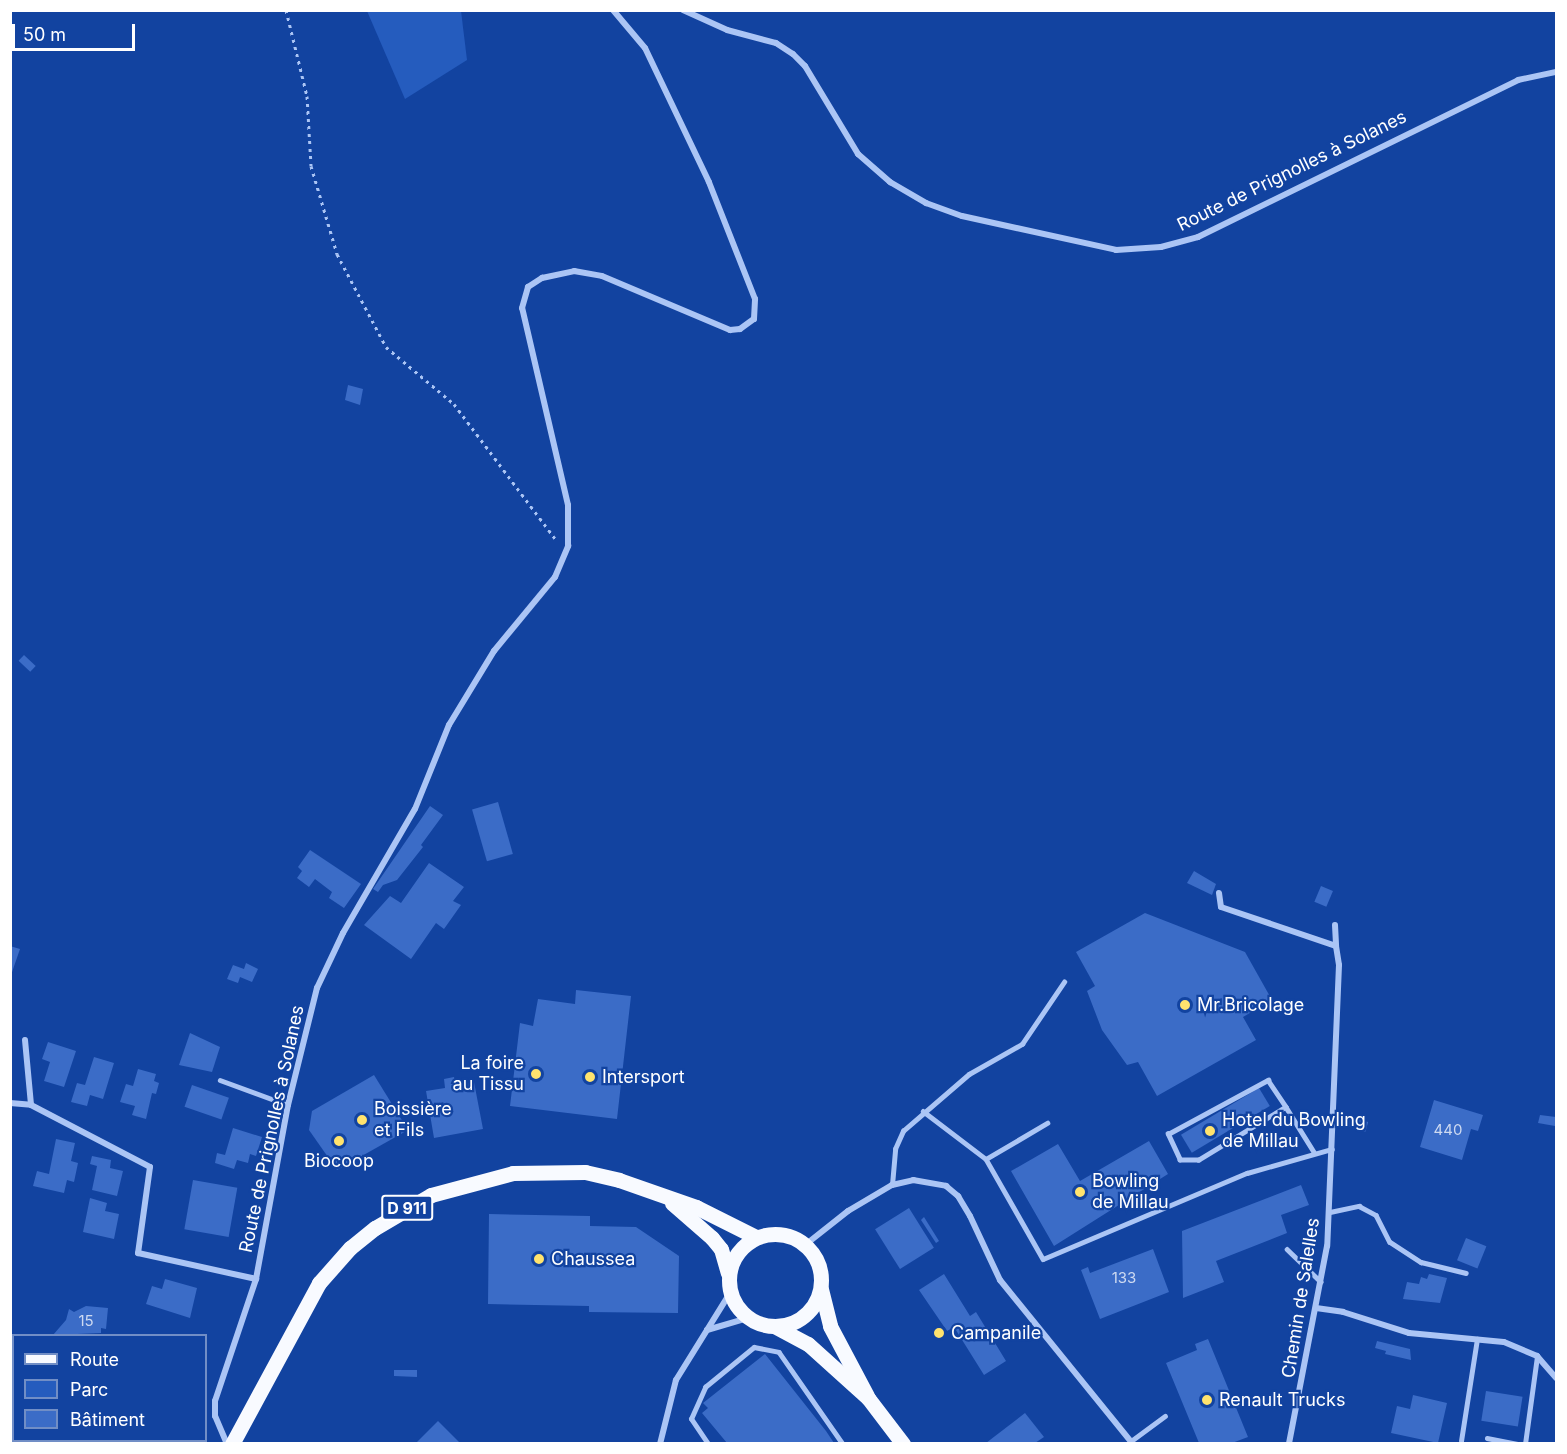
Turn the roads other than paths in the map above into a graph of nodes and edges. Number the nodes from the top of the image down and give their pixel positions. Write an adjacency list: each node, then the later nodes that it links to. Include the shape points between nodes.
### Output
1 (613, 10): 12 (street, Route de Prignolles à Solanes, via 645,48 709,182 755,299 754,319 740,329 730,330 602,276 574,271 542,278 528,288 522,308 568,505 568,546 555,578 494,651 449,725 415,809 343,933 316,988)
2 (683, 10): 3 (street, Route de Prignolles à Solanes, via 793,54 805,66 858,154 890,182 926,203 962,216 1116,250 1161,247 1198,237 1518,80)
3 (1557, 72)
4 (1219, 893): 6 (street, via 1221,907)
5 (1335, 925): 6 (street, Chemin de Salelles)
6 (1336, 946): 16 (street, Chemin de Salelles, via 1339,964)
7 (1064, 982): 14 (lane, via 1022,1044 969,1074)
8 (25, 1040): 11 (street)
9 (220, 1080): 12 (lane)
10 (10, 1102): 11 (street)
11 (31, 1106): 27 (street, via 150,1167 138,1253)
12 (288, 1106): 27 (street, Route de Prignolles à Solanes)
13 (1286, 1107): 13 (lane, via 1268,1080 1168,1134 1180,1160 1199,1160); 17 (lane)
14 (923, 1112): 18 (lane); 19 (lane, via 903,1131 894,1149)
15 (1047, 1123): 18 (lane)
16 (1332, 1149): 17 (lane); 21 (street, Chemin de Salelles)
17 (1314, 1152): 18 (lane, via 1247,1173 1043,1259)
18 (986, 1159)
19 (892, 1185): 23 (street, via 848,1211); 42 (street, via 932,1182 946,1186 958,1196 1000,1280)
20 (665, 1197): 22 (main road, D 911, via 696,1207); 26 (main road, D 911, via 721,1249); 43 (main road, D 911, via 619,1180 548,1170 485,1179 423,1200 375,1228 337,1261 294,1324)
21 (1330, 1212): 25 (lane, via 1359,1206 1376,1215 1390,1242 1421,1262); 28 (street, Chemin de Salelles)
22 (756, 1237): 23 (main road, via 779,1233); 26 (main road, via 738,1252)
23 (806, 1245): 29 (main road, via 818,1261)
24 (1287, 1249): 28 (lane)
25 (1466, 1273)
26 (728, 1277): 30 (main road)
27 (256, 1279): 43 (street, Route de Prignolles à Solanes, via 215,1401 215,1416)
28 (1321, 1282): 31 (street, Chemin de Salelles)
29 (821, 1285): 33 (main road, via 807,1313 793,1323); 38 (main road, via 824,1311)
30 (730, 1293): 32 (main road); 34 (street)
31 (1316, 1308): 35 (street, via 1343,1312 1409,1333); 48 (street, Chemin de Salelles)
32 (748, 1318): 33 (main road); 34 (street)
33 (774, 1326): 38 (main road, via 808,1344)
34 (707, 1330): 44 (street, via 676,1380)
35 (1477, 1338): 36 (street, via 1504,1342); 41 (lane)
36 (1537, 1356): 37 (street); 50 (lane)
37 (1557, 1378)
38 (868, 1398): 47 (main road)
39 (1164, 1416): 42 (lane)
40 (1487, 1438): 49 (lane)
41 (1461, 1441)
42 (1132, 1442)
43 (229, 1443)
44 (660, 1443)
45 (708, 1443): 46 (lane, via 691,1419 705,1387 754,1347 779,1352)
46 (843, 1443)
47 (903, 1443)
48 (1290, 1443)
49 (1518, 1443)
50 (1525, 1443)

